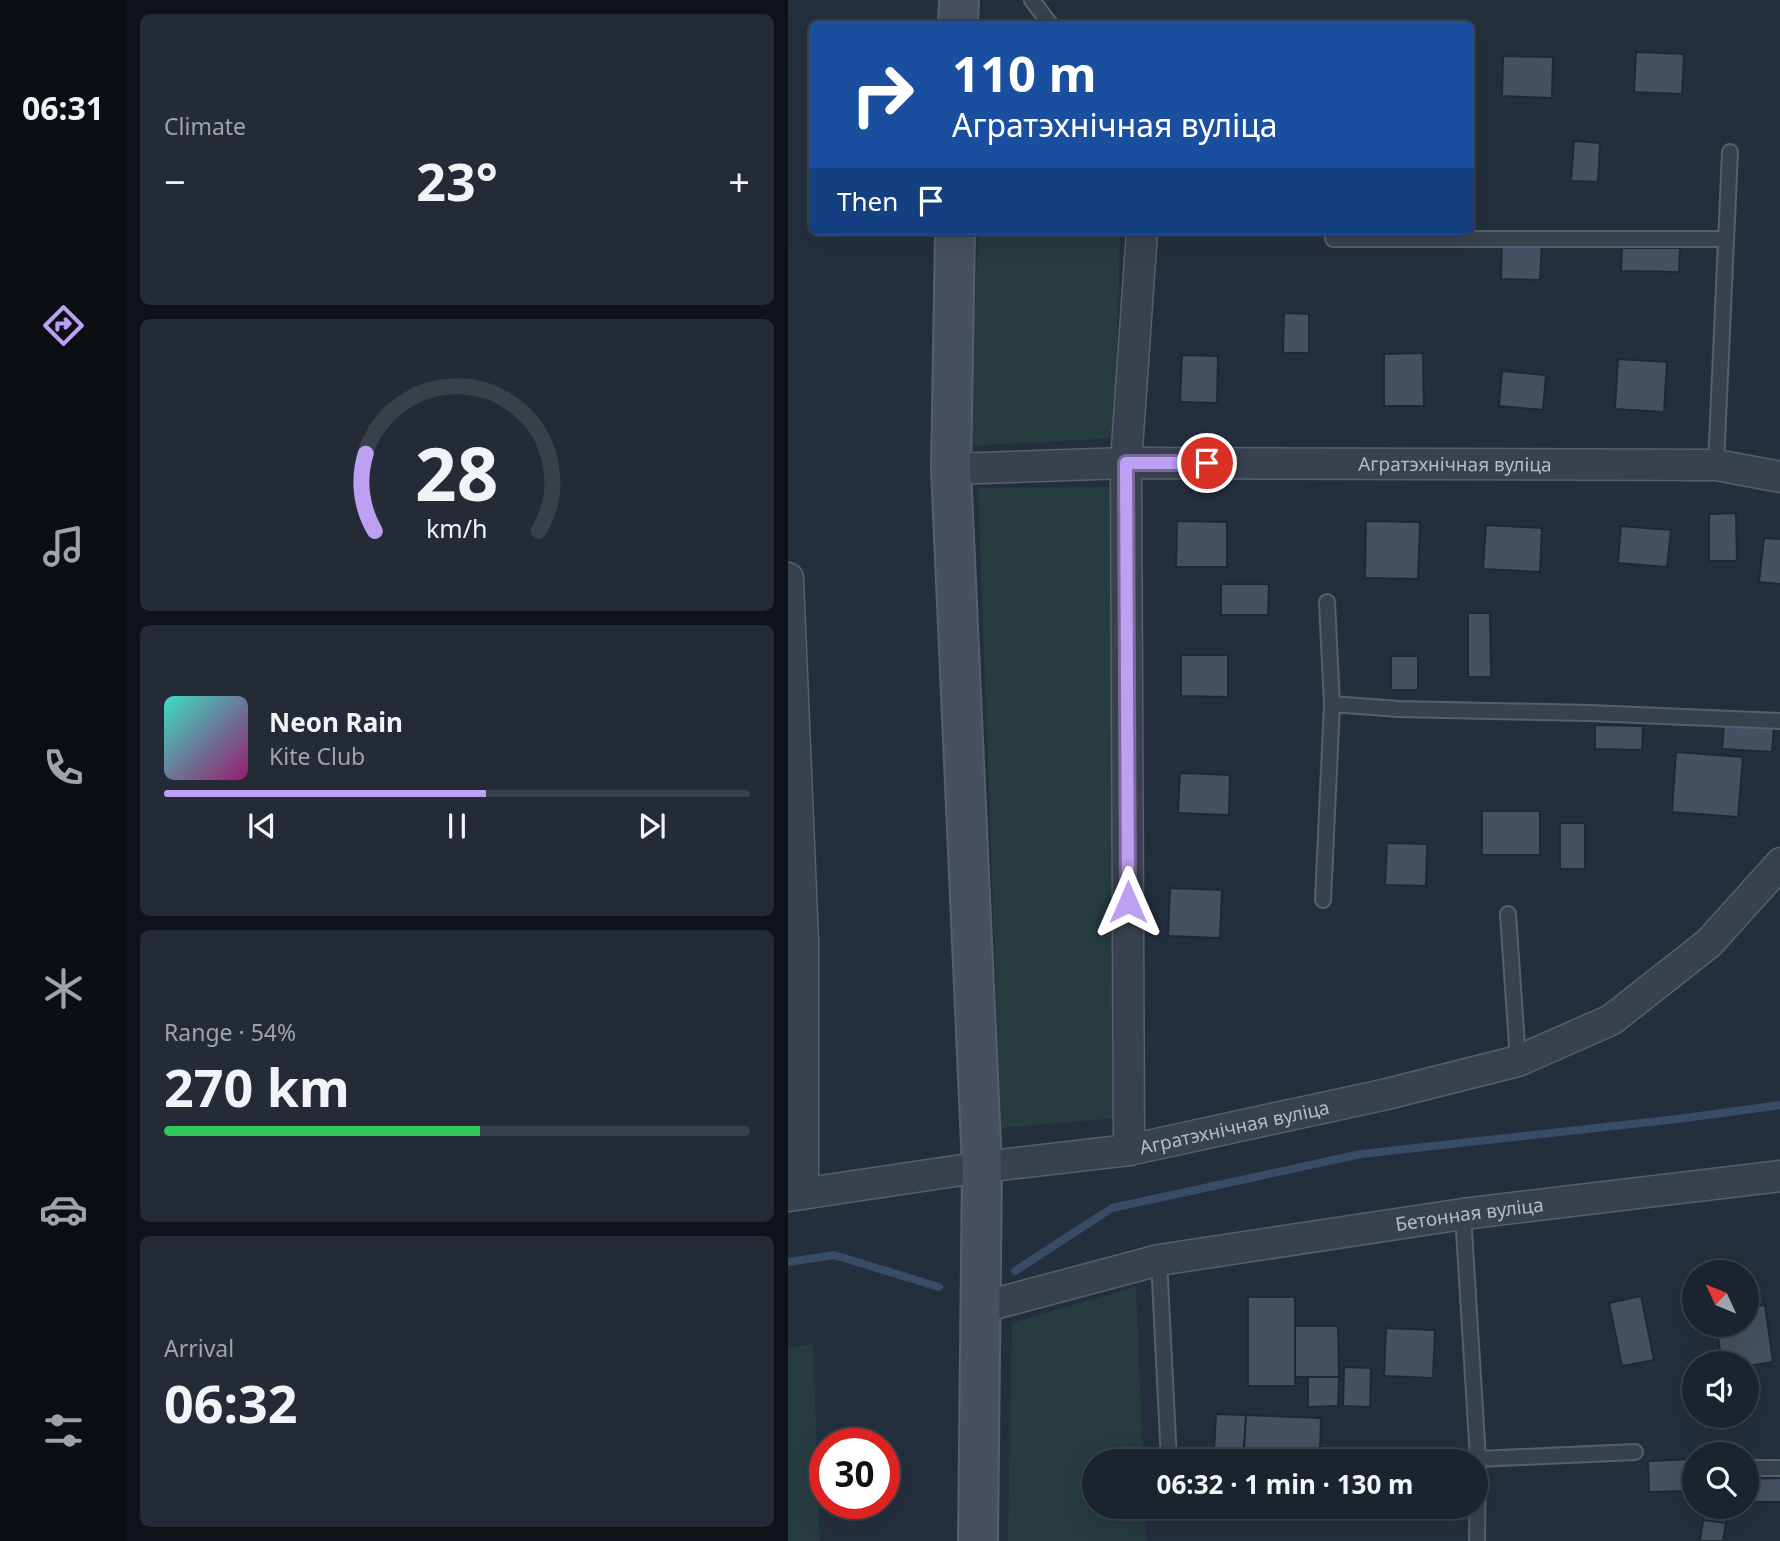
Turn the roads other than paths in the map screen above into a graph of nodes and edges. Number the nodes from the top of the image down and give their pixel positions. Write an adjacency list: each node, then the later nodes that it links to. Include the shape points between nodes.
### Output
1 (959, 0): 3 (street)
2 (1032, 0): 4 (lane)
3 (958, 21)
4 (1048, 21)
5 (1730, 152): 9 (lane)
6 (955, 235): 12 (street)
7 (1142, 235): 10 (street, Агратэхнічная вуліца)
8 (1333, 235): 9 (lane, via 1333,239)
9 (1726, 239): 11 (lane)
10 (1126, 463): 11 (street, Агратэхнічная вуліца); 12 (street, Агратэхнічная вуліца); 22 (street, Агратэхнічная вуліца)
11 (1716, 465): 13 (street, Агратэхнічная вуліца)
12 (951, 468): 23 (street)
13 (1780, 477)
14 (788, 578): 25 (street, via 803,941)
15 (1327, 603): 16 (lane)
16 (1332, 704): 17 (lane); 19 (lane)
17 (1780, 721)
18 (1780, 863): 21 (street, Агратэхнічная вуліца, via 1709,943 1611,1020)
19 (1323, 900)
20 (1508, 914): 21 (lane)
21 (1518, 1061): 22 (street, Агратэхнічная вуліца)
22 (1129, 1150): 23 (street)
23 (982, 1167): 25 (street); 28 (street)
24 (1780, 1176): 26 (street, Бетонная вуліца)
25 (796, 1195)
26 (1464, 1214): 27 (street, Бетонная вуліца); 30 (lane)
27 (1159, 1260): 28 (street, Бетонная вуліца); 29 (lane)
28 (979, 1308): 36 (street)
29 (1168, 1449)
30 (1477, 1449)
31 (1635, 1452): 32 (lane)
32 (1488, 1459)
33 (1759, 1468): 34 (lane)
34 (1780, 1468)
35 (1477, 1519): 37 (lane)
36 (978, 1541)
37 (1477, 1541)

